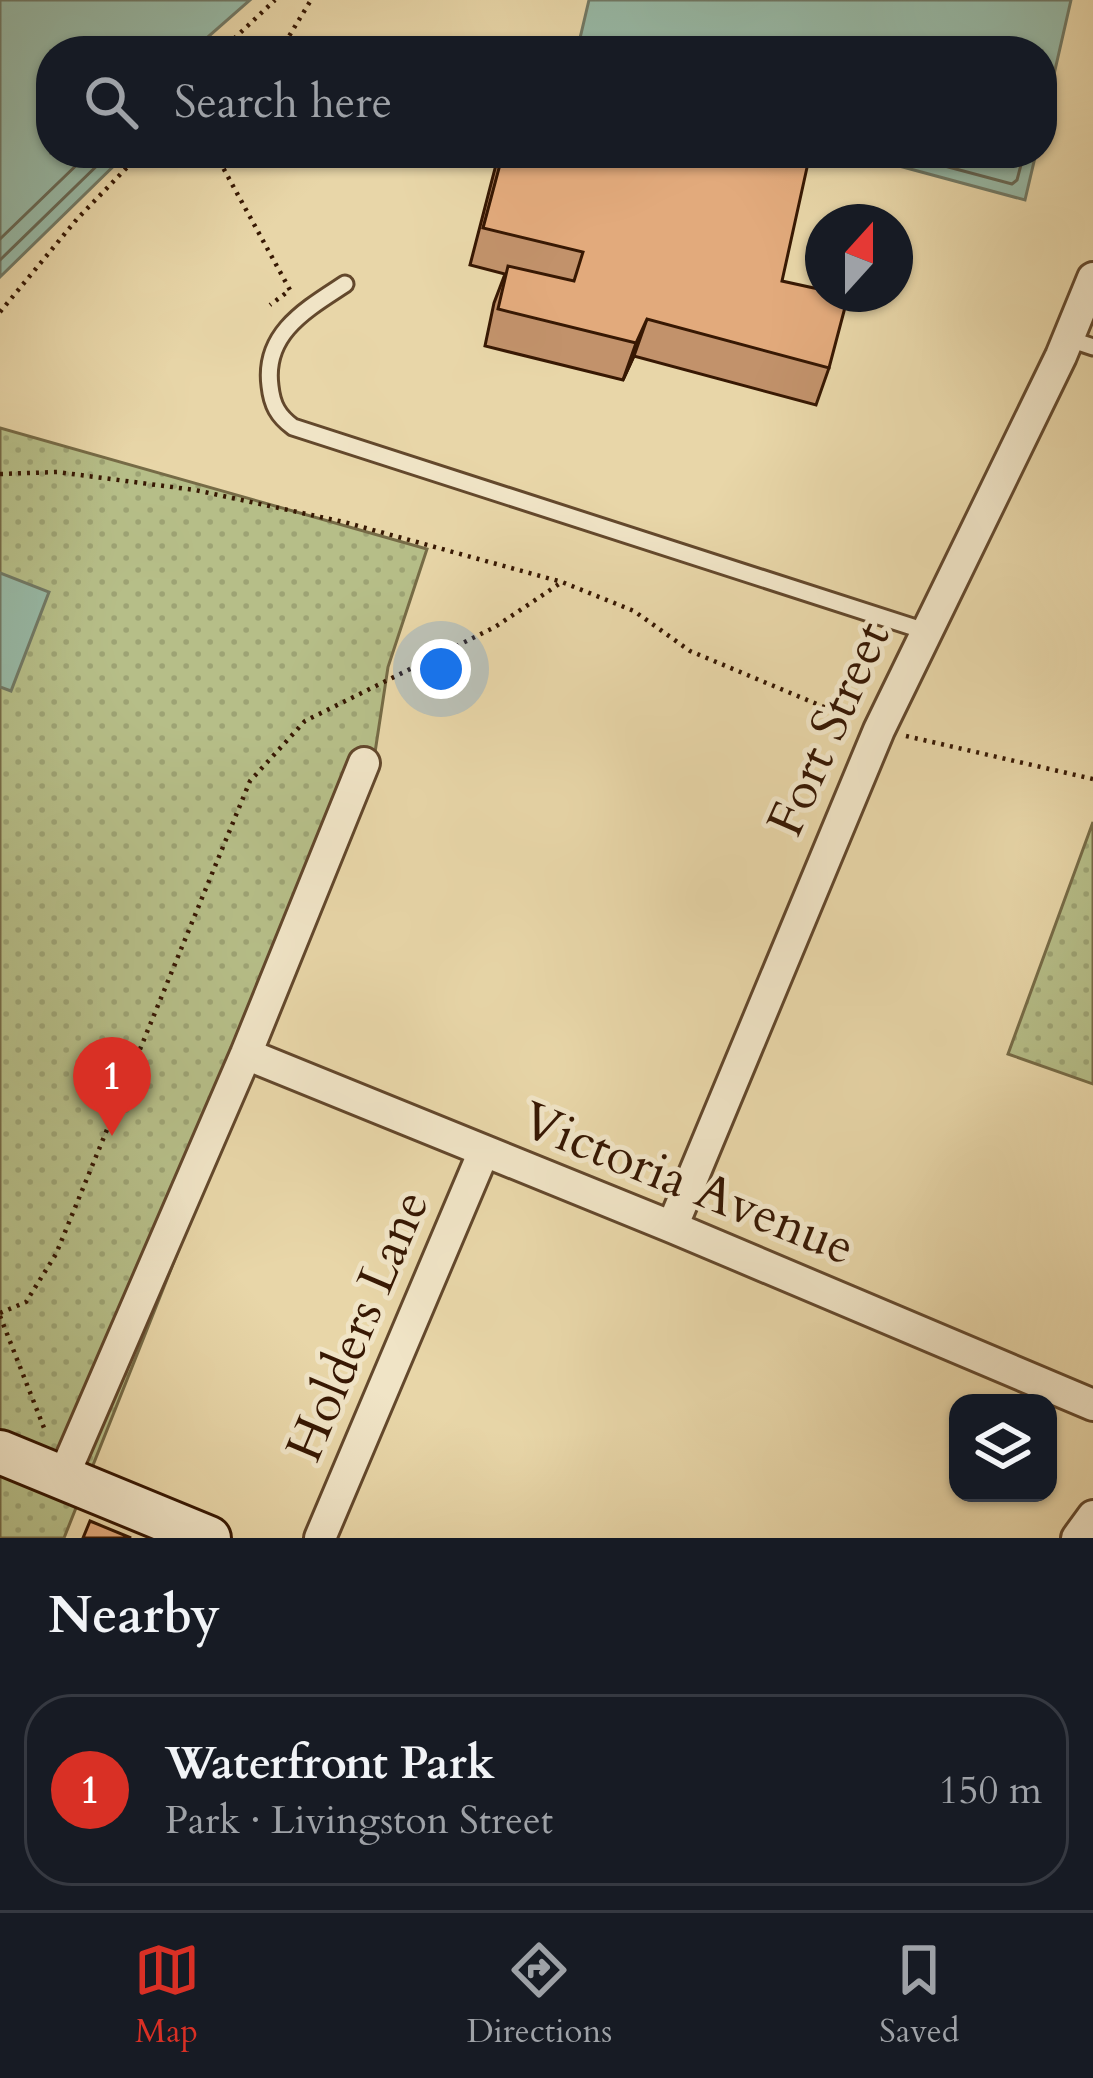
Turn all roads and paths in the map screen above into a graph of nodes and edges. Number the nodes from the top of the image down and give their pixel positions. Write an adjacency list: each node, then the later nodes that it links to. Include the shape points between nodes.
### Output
1 (275, 0): 3 (path)
2 (311, 0): 4 (path)
3 (237, 36)
4 (289, 36)
5 (127, 168): 10 (path)
6 (223, 168): 9 (path, via 290,290)
7 (1093, 278): 11 (street, Fort Street)
8 (345, 284): 14 (lane, via 286,327 270,359 274,406 293,427)
9 (270, 305)
10 (0, 312)
11 (1081, 343): 14 (street, Fort Street)
12 (0, 474): 13 (path, via 57,472 196,490)
13 (562, 582): 15 (path, via 634,611 690,651); 21 (path, via 496,627 305,721 250,781 56,1254 26,1302)
14 (925, 631): 15 (street, Fort Street)
15 (879, 730): 17 (path); 20 (street, Fort Street)
16 (364, 763): 18 (street)
17 (1093, 779)
18 (245, 1054): 19 (street, Victoria Avenue); 24 (street)
19 (484, 1151): 20 (street, Victoria Avenue); 27 (street, Holders Lane)
20 (672, 1228): 22 (street, Victoria Avenue)
21 (0, 1315): 24 (path)
22 (1093, 1405)
23 (0, 1451): 24 (street)
24 (62, 1477): 26 (street)
25 (1093, 1516): 28 (street)
26 (209, 1538)
27 (320, 1538)
28 (1078, 1538)

